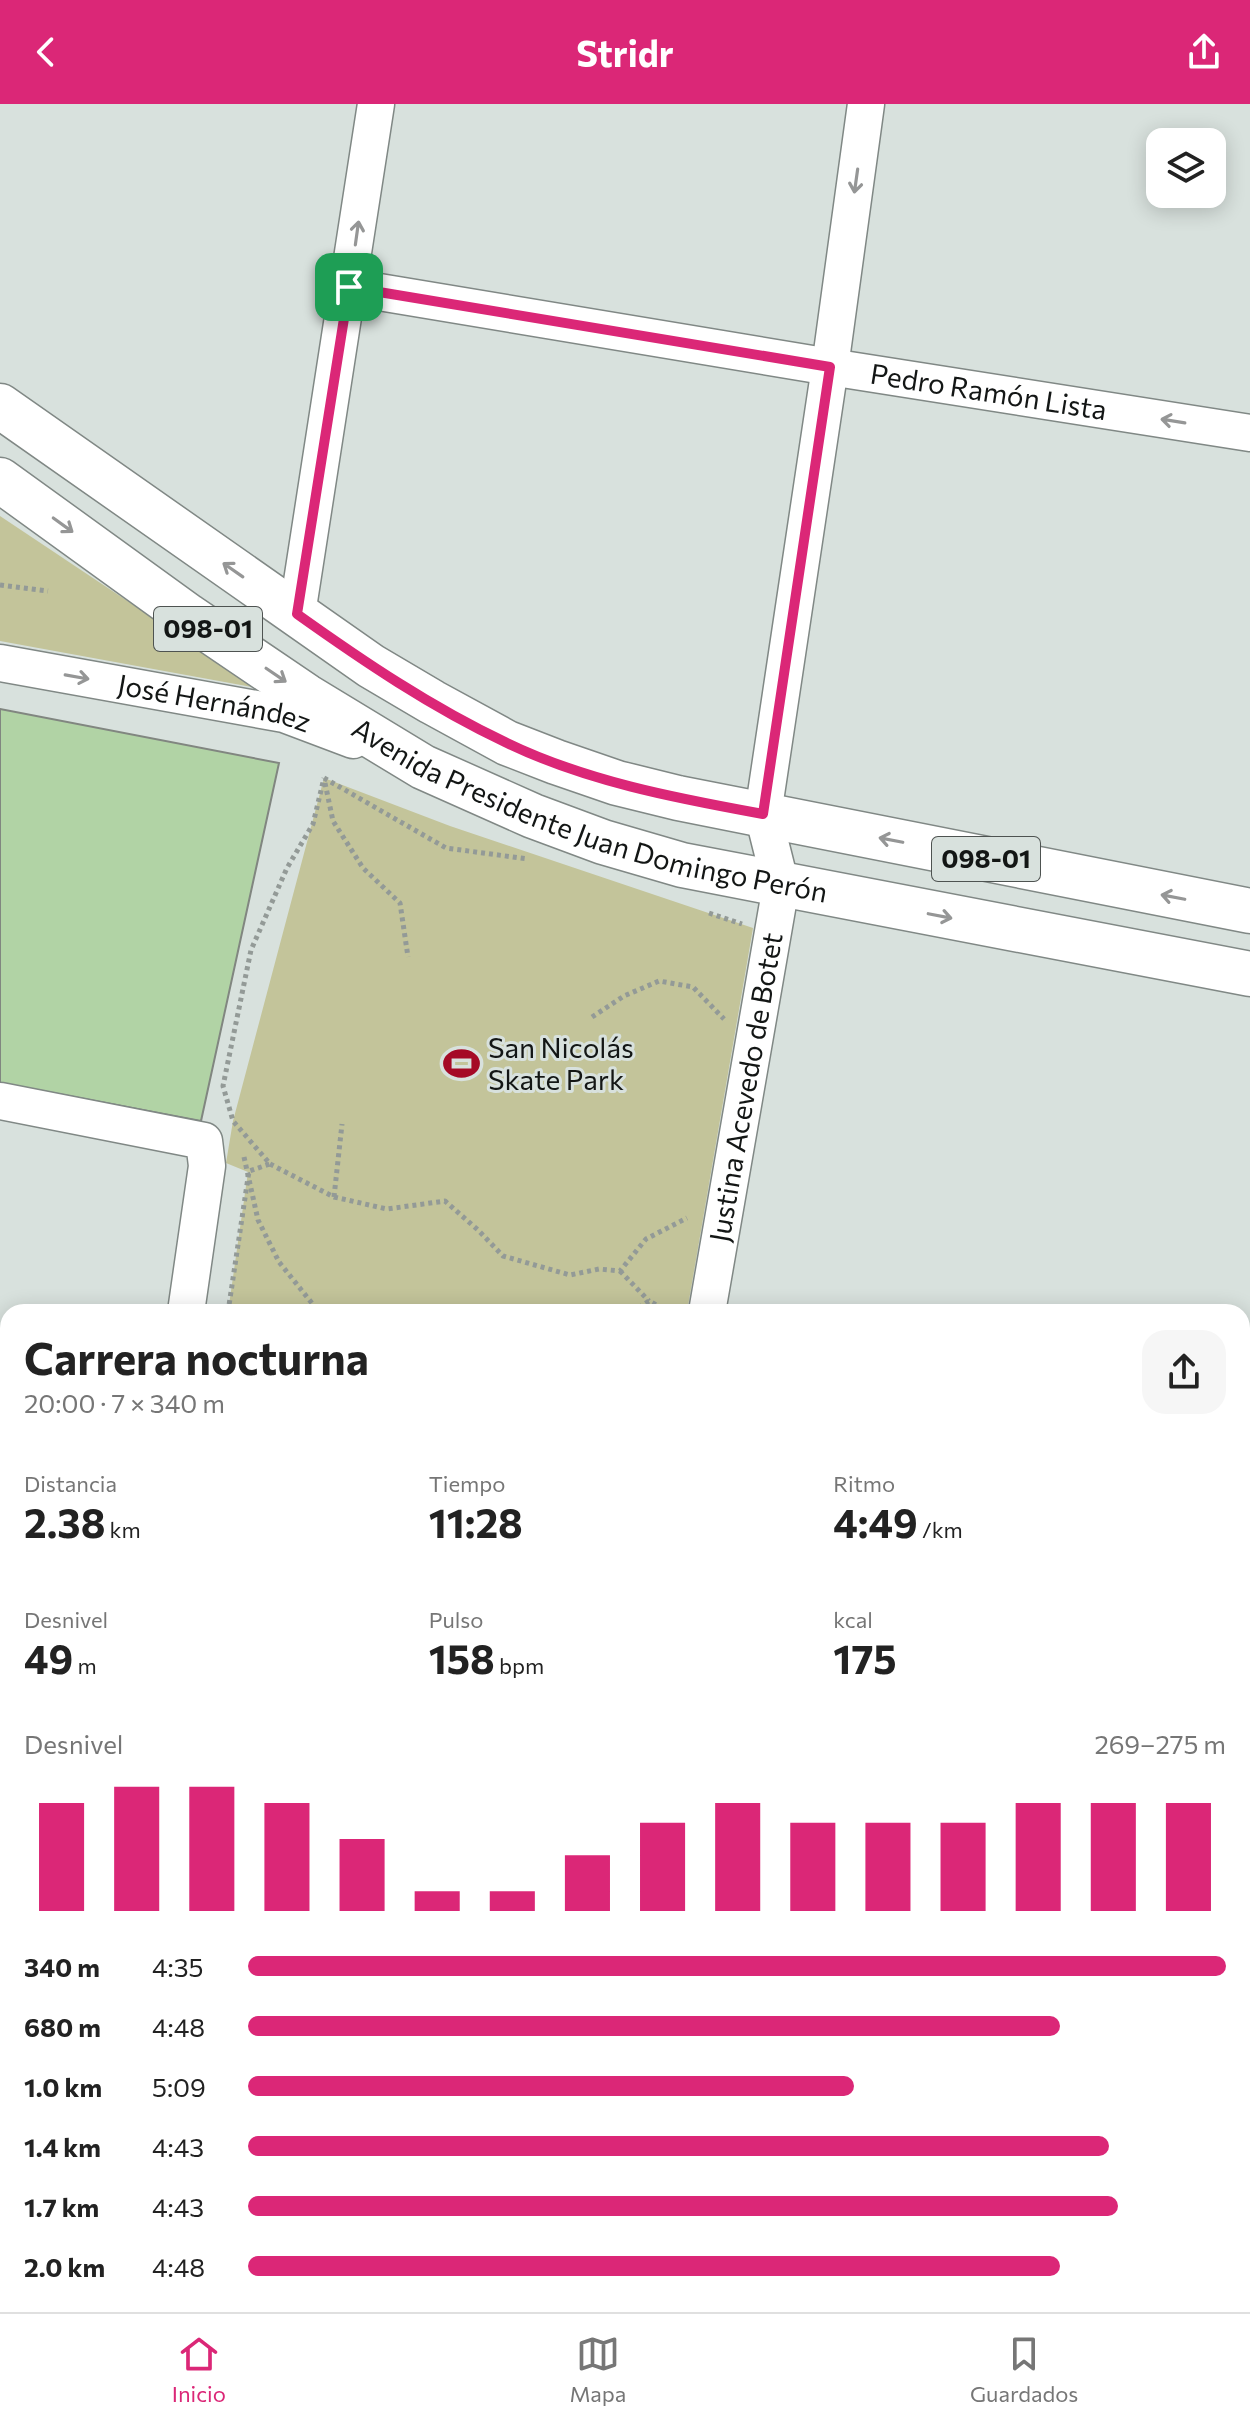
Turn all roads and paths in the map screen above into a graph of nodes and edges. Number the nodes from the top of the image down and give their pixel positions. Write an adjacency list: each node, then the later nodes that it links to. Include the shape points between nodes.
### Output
1 (376, 104): 3 (street, one-way to 1)
2 (866, 104): 4 (street, Justina Acevedo de Botet, one-way to 4)
3 (349, 287): 4 (street, Pedro Ramón Lista); 10 (street)
4 (830, 367): 6 (street, Pedro Ramón Lista, one-way to 4); 14 (street, Justina Acevedo de Botet)
5 (0, 406): 10 (main road, Avenida Presidente Juan Domingo Perón / 098-01, one-way to 5)
6 (1250, 433)
7 (0, 480): 12 (main road, Avenida Presidente Juan Domingo Perón / 098-01, one-way to 12, via 188,616)
8 (0, 585): 9 (path)
9 (48, 591)
10 (297, 614): 14 (main road, Avenida Presidente Juan Domingo Perón / 098-01, via 371,666 507,743 617,783)
11 (0, 663): 12 (street, José Hernández, one-way to 12, via 284,714)
12 (423, 767): 16 (main road, Avenida Presidente Juan Domingo Perón / 098-01, via 603,842)
13 (324, 778): 15 (path, via 446,848); 20 (path, via 333,821 363,868 400,903); 25 (path, via 313,824 251,950 223,1086)
14 (763, 814): 16 (street, Justina Acevedo de Botet); 18 (main road, Avenida Presidente Juan Domingo Perón / 098-01, one-way to 14)
15 (533, 859)
16 (781, 886): 21 (main road, Avenida Presidente Juan Domingo Perón / 098-01, one-way to 21); 40 (street, Justina Acevedo de Botet)
17 (697, 909): 19 (path)
18 (1250, 911)
19 (753, 928)
20 (408, 957)
21 (1250, 974)
22 (592, 1017): 23 (path, via 659,981 693,987)
23 (725, 1020)
24 (0, 1101): 27 (street)
25 (233, 1121): 27 (path); 29 (path)
26 (342, 1124): 31 (path)
27 (220, 1137): 35 (street, via 207,1166)
28 (241, 1146): 30 (path)
29 (270, 1164): 30 (path); 31 (path)
30 (249, 1171): 36 (path); 37 (path, via 258,1220 279,1262)
31 (334, 1197): 33 (path, via 387,1209 445,1201 503,1256 570,1275)
32 (693, 1215): 33 (path, via 646,1239)
33 (620, 1271): 34 (path)
34 (649, 1301): 38 (path); 39 (path)
35 (187, 1304)
36 (229, 1304)
37 (313, 1304)
38 (644, 1304)
39 (654, 1304)
40 (708, 1304)

